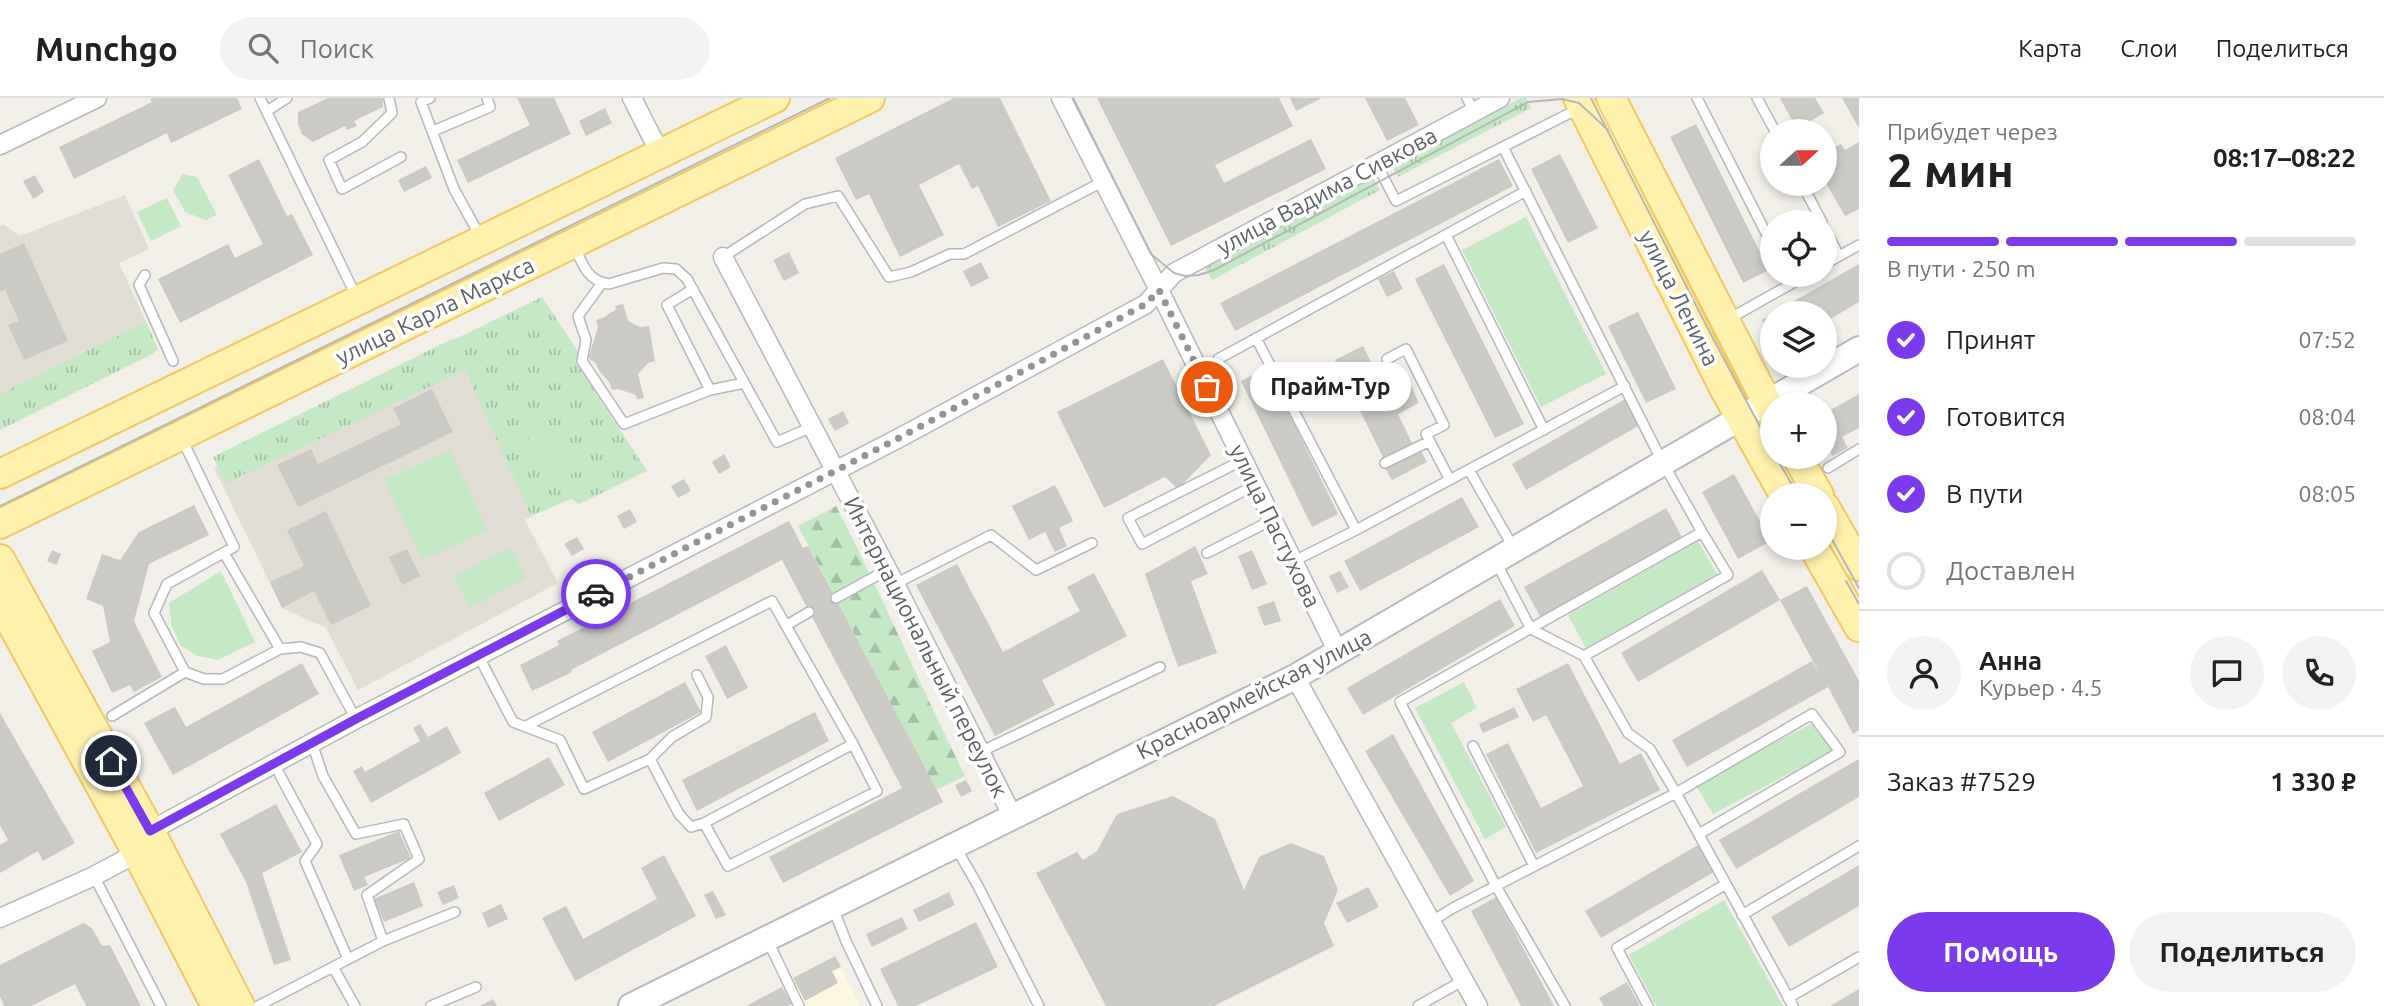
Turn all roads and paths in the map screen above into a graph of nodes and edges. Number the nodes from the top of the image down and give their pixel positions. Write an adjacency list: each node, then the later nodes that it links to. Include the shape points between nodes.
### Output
1 (97, 98): 20 (street)
2 (260, 98): 17 (lane)
3 (288, 98): 17 (lane)
4 (389, 98): 23 (lane, via 392,113 362,142 329,160 342,189)
5 (430, 98): 19 (lane, via 421,102)
6 (487, 98): 19 (lane, via 490,107)
7 (632, 98): 22 (street)
8 (775, 98): 22 (main road, улица Карла Маркса)
9 (870, 98): 30 (main road, улица Карла Маркса)
10 (1061, 98): 25 (street, улица Пастухова)
11 (1500, 98): 16 (street, улица Вадима Сивкова)
12 (1611, 98): 41 (main road, улица Ленина)
13 (1697, 98): 27 (lane)
14 (1758, 98): 18 (lane)
15 (1581, 102): 21 (lane); 53 (main road, улица Ленина)
16 (1470, 105): 24 (street, улица Вадима Сивкова)
17 (267, 111): 40 (lane)
18 (1769, 119)
19 (433, 131): 29 (lane, via 454,189)
20 (0, 145)
21 (1503, 147): 24 (lane, via 1396,201); 26 (lane)
22 (660, 153): 29 (main road, улица Карла Маркса)
23 (401, 157)
24 (1376, 163): 39 (street, улица Вадима Сивкова, via 1174,273)
25 (1104, 181): 34 (lane, via 964,254 950,254 889,277 838,196 805,204); 39 (street, улица Пастухова)
26 (1526, 191): 28 (lane); 48 (lane)
27 (1760, 222)
28 (1446, 235): 42 (lane); 55 (lane)
29 (482, 240): 40 (main road, улица Карла Маркса)
30 (573, 244): 36 (lane, via 586,273); 56 (main road, улица Карла Маркса)
31 (1859, 245): 33 (lane)
32 (1837, 252): 33 (lane)
33 (1839, 256)
34 (723, 257): 54 (street, Интернациональный переулок)
35 (145, 275): 46 (lane, via 139,285)
36 (602, 283): 38 (lane, via 663,268 676,269); 49 (lane, via 578,316 586,340 582,361 624,424)
37 (1777, 287): 41 (lane)
38 (693, 289): 47 (lane); 49 (lane, via 667,305)
39 (1159, 290): 59 (street, улица Пастухова); 63 (street, улица Вадима Сивкова, via 1146,304)
40 (358, 300): 65 (main road, улица Карла Маркса)
41 (1725, 320): 50 (main road, улица Ленина)
42 (1256, 338): 44 (lane); 72 (lane)
43 (1859, 349): 51 (street, Красноармейская улица)
44 (1218, 359)
45 (1387, 359): 57 (lane, via 1406,349 1444,425 1426,434)
46 (173, 361)
47 (744, 383): 49 (lane); 54 (lane, via 776,442)
48 (1625, 386): 55 (lane); 62 (lane)
49 (710, 390)
50 (1762, 392)
51 (1794, 392)
52 (1760, 412): 53 (street, Красноармейская улица)
53 (1741, 419): 62 (street, Красноармейская улица); 67 (main road, улица Ленина)
54 (813, 427): 63 (street, Интернациональный переулок)
55 (1544, 429): 64 (lane)
56 (181, 436): 70 (main road, улица Карла Маркса); 75 (lane, via 234,547)
57 (1430, 441): 61 (lane); 66 (lane)
58 (1859, 449): 60 (lane)
59 (1242, 460): 68 (street, улица Пастухова); 68 (lane, via 1128,518 1142,544)
60 (1837, 462)
61 (1385, 463)
62 (1663, 463): 73 (lane); 77 (street, Красноармейская улица)
63 (835, 470): 82 (street, Интернациональный переулок); 91 (street, улица Вадима Сивкова)
64 (1469, 470): 66 (lane); 77 (lane)
65 (0, 474)
66 (1450, 480): 72 (lane)
67 (1777, 483)
68 (1255, 485): 69 (street, улица Пастухова)
69 (1272, 520): 76 (lane); 80 (street, улица Пастухова)
70 (0, 524)
71 (1837, 528): 81 (main road)
72 (1356, 530): 80 (lane)
73 (1702, 532): 88 (lane); 92 (lane, via 1728,575)
74 (1092, 543): 82 (lane, via 1036,570 991,535)
75 (223, 552): 89 (lane); 94 (lane, via 167,584 154,613)
76 (1206, 554)
77 (1504, 555): 88 (lane); 90 (street, Красноармейская улица)
78 (0, 559): 110 (main road)
79 (1821, 560): 87 (main road)
80 (1292, 562): 90 (street, улица Пастухова)
81 (1859, 566)
82 (891, 577): 83 (lane); 103 (street, Интернациональный переулок)
83 (836, 598)
84 (0, 602): 110 (main road)
85 (809, 612): 86 (lane)
86 (787, 625): 99 (lane, via 772,601); 101 (lane)
87 (1859, 626)
88 (1531, 629): 92 (lane); 116 (lane, via 1400,702)
89 (280, 649): 94 (lane, via 223,680); 98 (lane, via 320,653)
90 (1338, 652): 96 (street, Красноармейская улица)
91 (478, 655): 98 (street, улица Вадима Сивкова); 99 (lane, via 513,722)
92 (1584, 656): 106 (lane, via 1628,733 1650,749)
93 (1160, 667): 103 (lane)
94 (185, 672): 97 (lane)
95 (697, 675): 104 (lane, via 708,697 706,717 672,737)
96 (1295, 677): 107 (street, Красноармейская улица); 121 (street)
97 (112, 716)
98 (356, 719): 100 (street)
99 (526, 726): 104 (lane, via 560,740 584,789)
100 (312, 743): 105 (street); 123 (lane, via 323,776 356,834 404,824 419,859 367,895)
101 (853, 744): 108 (lane); 108 (lane, via 877,791 728,866)
102 (1473, 746): 113 (lane)
103 (980, 752): 107 (street, Интернациональный переулок)
104 (650, 759): 108 (lane, via 680,814 691,827)
105 (274, 764): 110 (street); 125 (lane, via 317,844 305,861)
106 (1676, 793): 109 (lane); 109 (lane, via 1812,714 1840,752); 113 (lane)
107 (1012, 815): 111 (street, Красноармейская улица)
108 (704, 823)
109 (1699, 834): 115 (lane)
110 (143, 842): 114 (street); 131 (main road); 132 (main road)
111 (955, 846): 117 (street, Красноармейская улица); 139 (lane)
112 (1859, 846): 119 (lane)
113 (1534, 866): 116 (lane)
114 (94, 876): 120 (street); 130 (lane)
115 (1726, 884): 119 (lane); 143 (lane, via 1617,948)
116 (1496, 886): 121 (lane); 142 (lane)
117 (832, 906): 122 (street, Красноармейская улица); 138 (lane)
118 (455, 912): 123 (lane)
119 (1742, 915): 129 (lane)
120 (0, 918)
121 (1432, 921): 127 (street)
122 (768, 940): 136 (street, Красноармейская улица); 137 (lane)
123 (383, 941): 125 (lane)
124 (1859, 957): 129 (lane)
125 (348, 959): 126 (lane)
126 (333, 967): 133 (lane); 134 (lane)
127 (1464, 981): 140 (lane); 141 (street)
128 (476, 987): 135 (lane)
129 (1791, 1002)
130 (161, 1006)
131 (216, 1006)
132 (240, 1006)
133 (258, 1006)
134 (355, 1006)
135 (431, 1006)
136 (631, 1006)
137 (799, 1006)
138 (877, 1006)
139 (1039, 1006)
140 (1418, 1006)
141 (1478, 1006)
142 (1565, 1006)
143 (1648, 1006)

